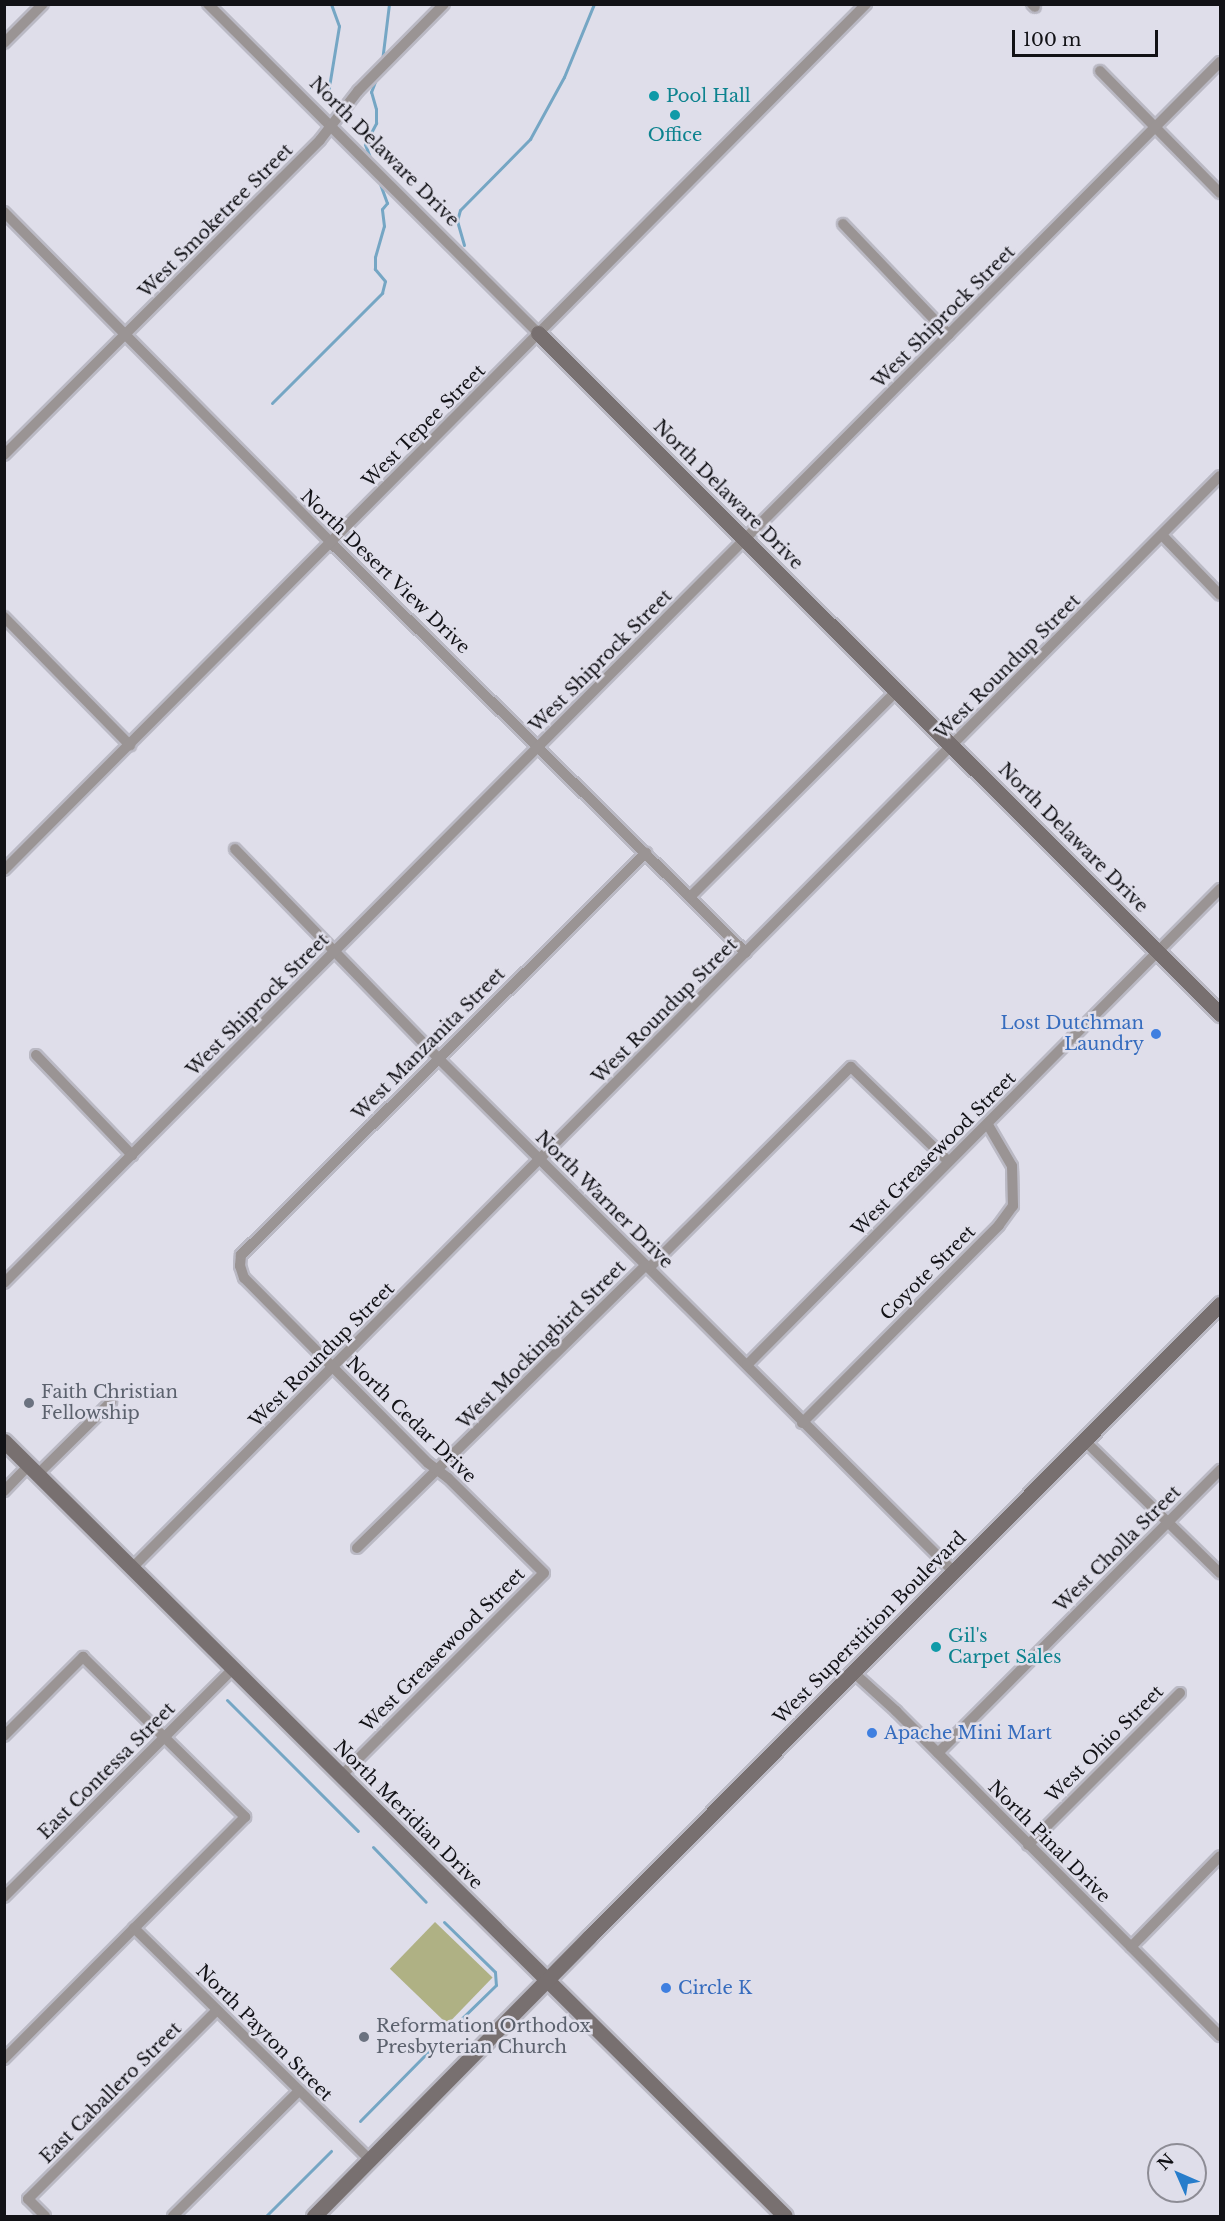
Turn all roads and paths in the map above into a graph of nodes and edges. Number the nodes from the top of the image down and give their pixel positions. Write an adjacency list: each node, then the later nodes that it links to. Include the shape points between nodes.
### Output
1 (43, 4): 5 (street)
2 (208, 4): 8 (street, North Delaware Drive)
3 (444, 4): 8 (street, West Smoketree Street, via 358,91)
4 (866, 4): 13 (street, West Tepee Street)
5 (4, 43)
6 (1221, 62): 9 (street, West Shiprock Street)
7 (1100, 71): 9 (street)
8 (331, 126): 13 (street, North Delaware Drive); 15 (street, West Smoketree Street)
9 (1156, 128): 10 (street); 14 (street, West Shiprock Street)
10 (1221, 193)
11 (4, 212): 15 (street, North Desert View Drive)
12 (843, 224): 14 (street)
13 (538, 333): 19 (street, North Delaware Drive); 20 (street, West Tepee Street)
14 (950, 335): 19 (street, West Shiprock Street)
15 (125, 336): 16 (street, West Smoketree Street); 20 (street, North Desert View Drive)
16 (4, 455)
17 (1221, 476): 18 (street, West Roundup Street)
18 (1162, 535): 21 (street); 26 (street, West Roundup Street)
19 (746, 540): 23 (street, North Delaware Drive); 25 (street, West Shiprock Street)
20 (331, 543): 24 (street, West Tepee Street); 25 (street, North Desert View Drive)
21 (1221, 596)
22 (4, 617): 24 (street)
23 (897, 691): 26 (street, North Delaware Drive); 31 (street)
24 (130, 745): 29 (street, West Tepee Street)
25 (539, 746): 28 (street, North Desert View Drive); 32 (street, West Shiprock Street)
26 (952, 746): 33 (street, North Delaware Drive); 34 (street, West Roundup Street)
27 (235, 849): 32 (street, North Warner Drive)
28 (646, 853): 31 (street, North Desert View Drive); 37 (street, West Manzanita Street)
29 (4, 870)
30 (1221, 889): 33 (street, West Greasewood Street)
31 (690, 897): 34 (street, North Desert View Drive)
32 (334, 952): 37 (street, North Warner Drive); 39 (street, West Shiprock Street)
33 (1158, 952): 35 (street, North Delaware Drive); 38 (street, West Greasewood Street)
34 (746, 953): 40 (street, West Roundup Street)
35 (1221, 1014)
36 (36, 1055): 39 (street)
37 (438, 1058): 40 (street, North Warner Drive); 42 (street, West Manzanita Street, via 250,1244)
38 (988, 1125): 41 (street, West Greasewood Street); 49 (street, Coyote Street, via 1012,1166 1013,1206 999,1226)
39 (132, 1155): 44 (street, West Shiprock Street)
40 (540, 1160): 43 (street, North Warner Drive); 47 (street, West Roundup Street)
41 (949, 1162): 43 (street, West Mockingbird Street, via 851,1067); 46 (street, West Greasewood Street)
42 (240, 1260): 47 (street, North Cedar Drive, via 244,1278)
43 (648, 1267): 46 (street, North Warner Drive); 53 (street, West Mockingbird Street)
44 (4, 1283)
45 (1221, 1304): 51 (street, West Superstition Boulevard)
46 (747, 1365): 49 (street, North Warner Drive)
47 (333, 1368): 53 (street, North Cedar Drive); 58 (street, West Roundup Street)
48 (111, 1402): 52 (street)
49 (802, 1423): 59 (street, North Warner Drive)
50 (4, 1441): 52 (street, North Meridian Drive)
51 (1085, 1441): 56 (street); 59 (street, West Superstition Boulevard)
52 (33, 1470): 55 (street); 58 (street, North Meridian Drive)
53 (438, 1470): 57 (street, West Mockingbird Street); 60 (street, North Cedar Drive)
54 (1221, 1470): 56 (street, West Cholla Street)
55 (4, 1491)
56 (1168, 1522): 61 (street); 67 (street, West Cholla Street)
57 (357, 1548)
58 (132, 1568): 62 (street, North Meridian Drive)
59 (954, 1572): 63 (street, West Superstition Boulevard)
60 (544, 1573): 68 (street, West Greasewood Street)
61 (1221, 1574)
62 (233, 1669): 66 (street, East Contessa Street); 68 (street, North Meridian Drive)
63 (853, 1672): 67 (street, North Pinal Drive); 74 (street, West Superstition Boulevard)
64 (1180, 1693): 69 (street, West Ohio Street)
65 (4, 1736): 66 (street, via 83,1658)
66 (164, 1737): 71 (street, East Contessa Street); 72 (street, via 244,1817)
67 (938, 1753): 69 (street, North Pinal Drive)
68 (340, 1777): 74 (street, North Meridian Drive)
69 (1028, 1845): 73 (street, North Pinal Drive)
70 (1221, 1856): 73 (street)
71 (4, 1897)
72 (134, 1928): 75 (street, North Payton Street); 77 (street)
73 (1131, 1947): 76 (street, North Pinal Drive)
74 (547, 1980): 79 (street, West Superstition Boulevard); 83 (street, North Meridian Drive)
75 (217, 2010): 78 (street, North Payton Street); 80 (street, East Caballero Street, via 28,2199)
76 (1221, 2036)
77 (4, 2059)
78 (299, 2091): 79 (street, North Payton Street); 81 (street)
79 (370, 2160): 82 (street, West Superstition Boulevard)
80 (45, 2217)
81 (173, 2217)
82 (315, 2217)
83 (784, 2217)

